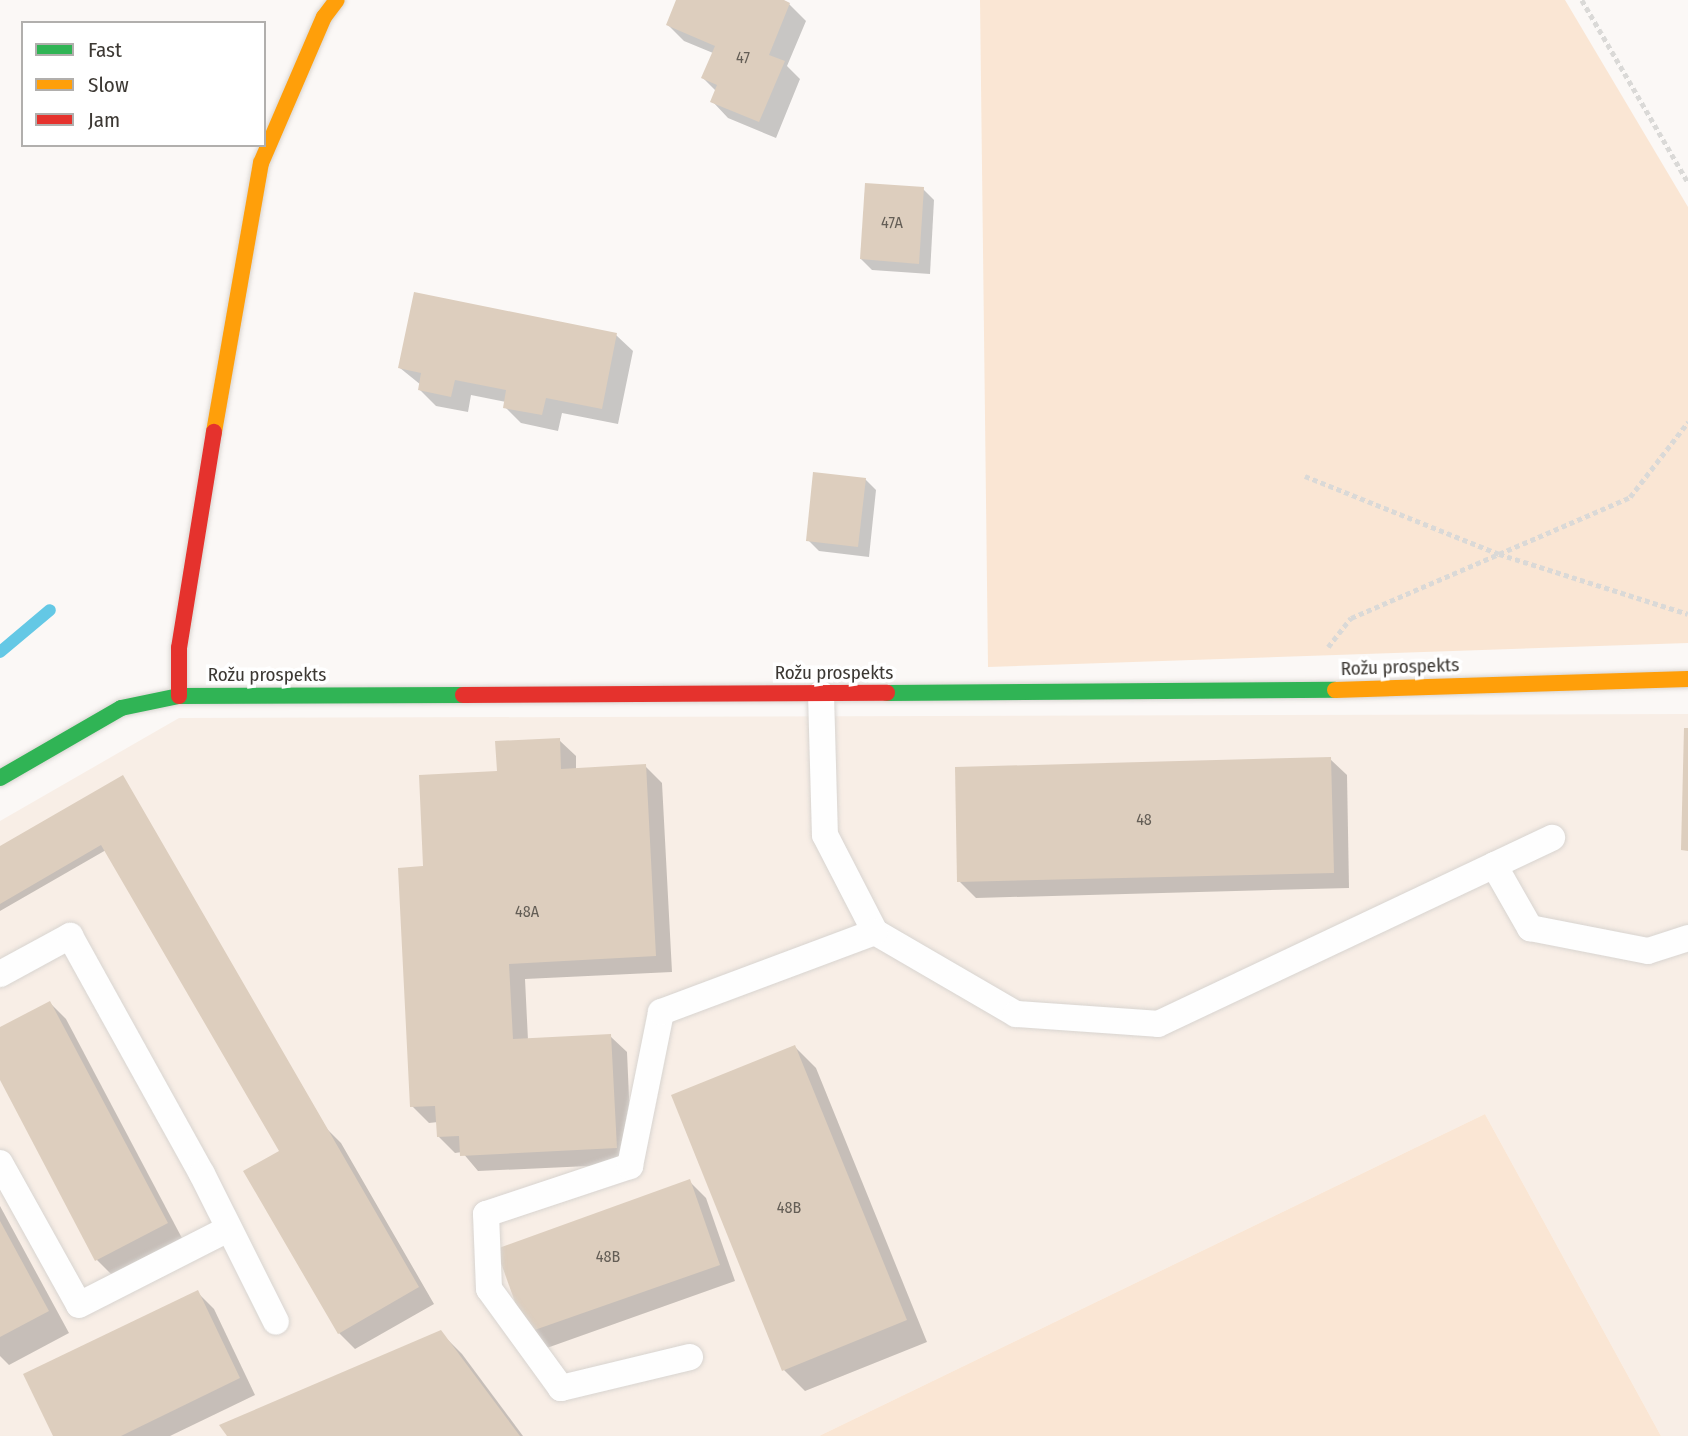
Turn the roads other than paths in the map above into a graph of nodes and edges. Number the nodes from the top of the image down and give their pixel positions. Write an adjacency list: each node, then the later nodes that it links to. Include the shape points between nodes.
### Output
1 (337, 0): 4 (street, via 324,17 261,163 179,648)
2 (1688, 679): 3 (street, Rožu prospekts, via 1292,691)
3 (821, 694): 4 (street, Rožu prospekts); 8 (lane, via 825,835)
4 (179, 696): 5 (street, Rožu prospekts, via 121,708)
5 (0, 778)
6 (1552, 838): 7 (lane)
7 (1494, 865): 8 (lane, via 1158,1024 1016,1014); 9 (lane, via 1530,928 1648,951)
8 (875, 932): 14 (lane, via 662,1012 630,1166 486,1214 489,1289 561,1388)
9 (1688, 938)
10 (0, 974): 12 (lane, via 70,936)
11 (0, 1163): 12 (lane, via 79,1305)
12 (228, 1229): 13 (lane)
13 (276, 1322)
14 (690, 1357)

